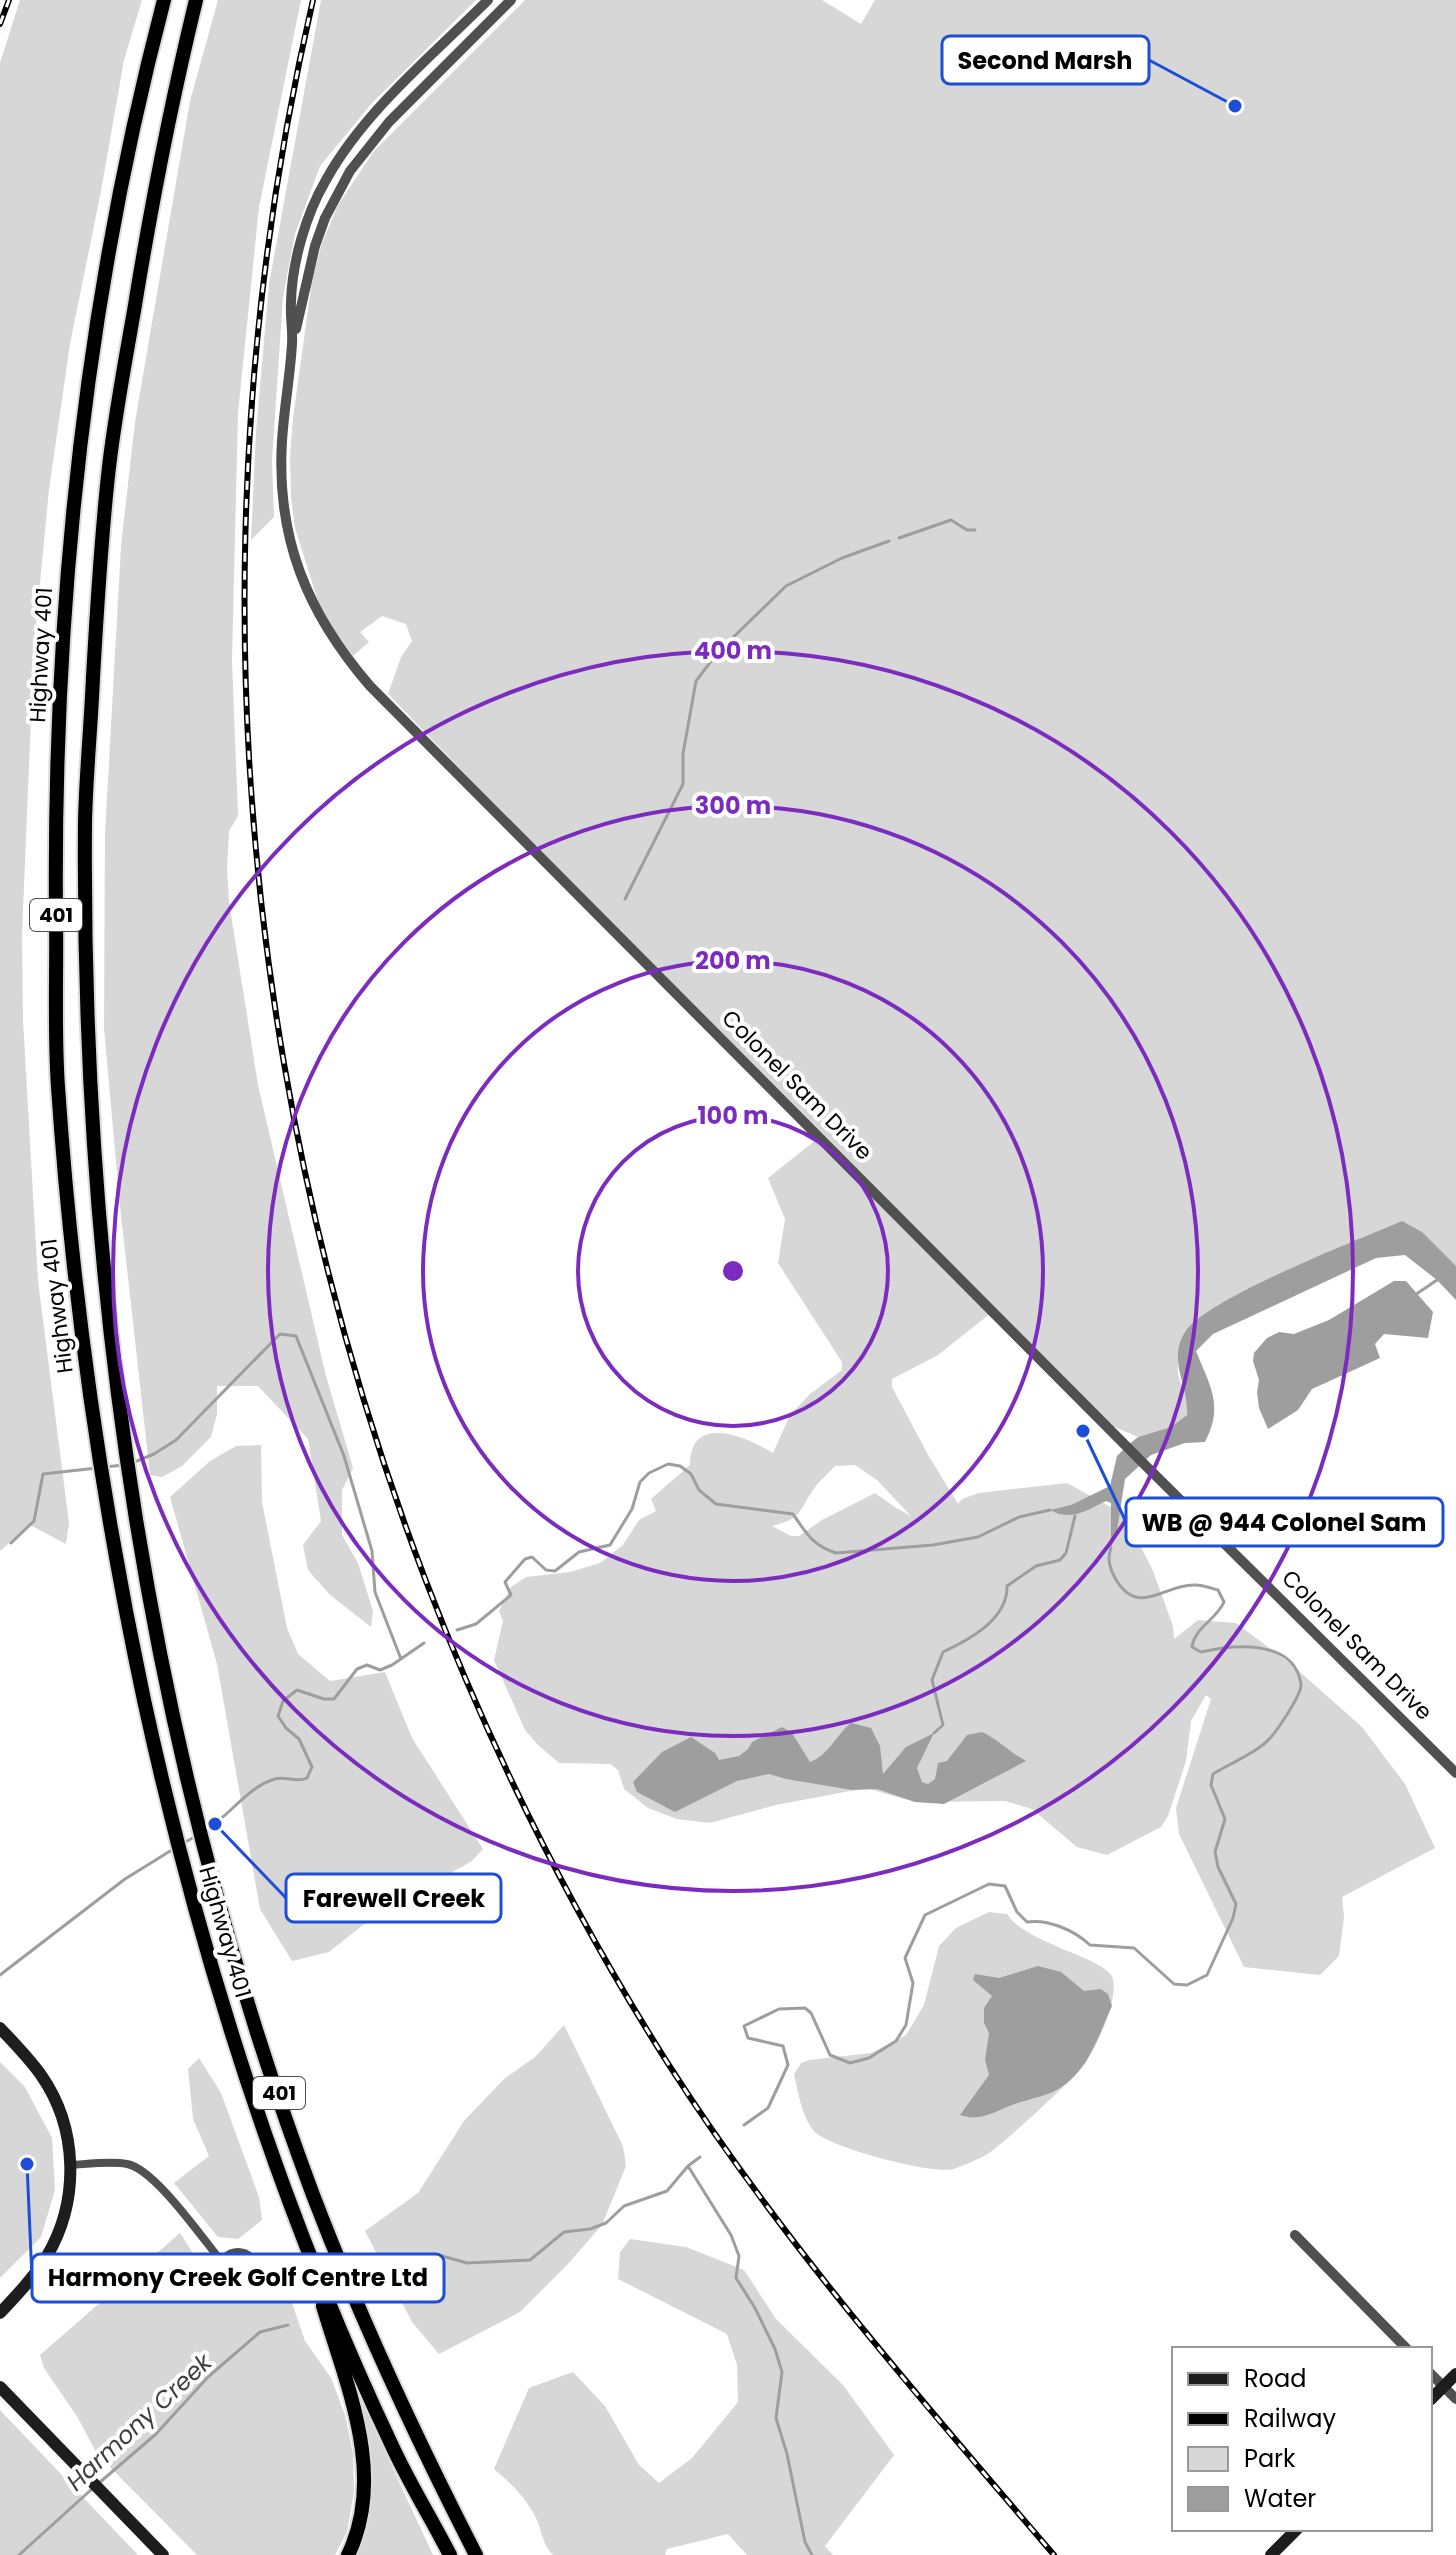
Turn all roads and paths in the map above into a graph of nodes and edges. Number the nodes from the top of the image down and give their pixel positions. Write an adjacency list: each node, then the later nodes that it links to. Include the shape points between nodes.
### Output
1 (164, 0): 10 (highway, Highway 401 / 401, via 118,199 64,600 55,827 58,1081 76,1283 123,1602 185,1872 233,2037)
2 (196, 0): 24 (highway, Highway 401 / 401, via 152,202 109,465 98,593 85,818 89,1054 109,1329 144,1578 174,1726 253,2017 313,2195 423,2452)
3 (488, 0): 5 (street, Colonel Sam Drive, via 373,115 324,183 294,276)
4 (511, 0): 5 (street, Colonel Sam Drive, via 389,122 350,171 315,246)
5 (292, 342): 6 (street, Colonel Sam Drive, via 282,455 286,524 312,603 339,648 370,686)
6 (1456, 1773)
7 (0, 2028): 8 (main road, via 49,2087 65,2124)
8 (71, 2165): 11 (street, via 127,2164 144,2171); 12 (main road, via 57,2238)
9 (1295, 2235): 13 (street)
10 (307, 2248): 22 (highway, via 365,2464 364,2492); 23 (highway, Highway 401 / 401, via 395,2452)
11 (222, 2262): 11 (street, via 231,2254 248,2255 256,2271 252,2282 230,2287 220,2273)
12 (0, 2313)
13 (1405, 2347)
14 (1456, 2374): 17 (main road)
15 (1432, 2375): 17 (street)
16 (0, 2387): 21 (main road)
17 (1443, 2387): 18 (main road); 19 (street)
18 (1432, 2398)
19 (1456, 2399)
20 (1295, 2531): 25 (main road)
21 (163, 2555)
22 (348, 2555)
23 (450, 2555)
24 (476, 2555)
25 (1271, 2555)

